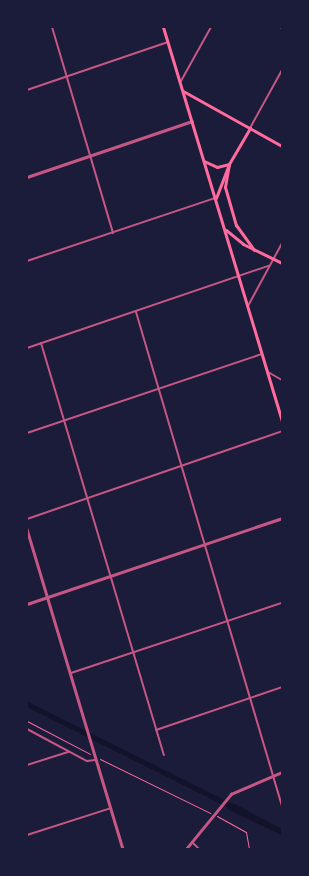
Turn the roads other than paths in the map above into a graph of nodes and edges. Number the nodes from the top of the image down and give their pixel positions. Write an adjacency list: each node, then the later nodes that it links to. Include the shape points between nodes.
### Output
1 (52, 27): 6 (street)
2 (163, 27): 4 (main road)
3 (211, 27): 7 (street)
4 (168, 42): 6 (street); 7 (main road)
5 (282, 70): 11 (street)
6 (67, 77): 8 (street); 13 (street)
7 (181, 81): 9 (main road)
8 (27, 90)
9 (184, 91): 10 (main road); 11 (main road)
10 (192, 121): 13 (street); 14 (main road)
11 (250, 128): 12 (main road); 15 (main road)
12 (282, 146)
13 (90, 156): 16 (street); 19 (street)
14 (204, 161): 15 (main road, via 217,167); 17 (main road)
15 (228, 164): 17 (main road); 21 (main road, via 225,187 236,225)
16 (27, 177)
17 (216, 198): 18 (main road); 19 (street)
18 (226, 230): 21 (main road); 26 (main road)
19 (113, 233): 23 (street)
20 (282, 243): 22 (street)
21 (254, 250): 22 (main road)
22 (274, 259): 24 (main road); 25 (street)
23 (27, 261)
24 (282, 263)
25 (268, 266): 26 (street); 27 (street)
26 (240, 277): 27 (main road); 28 (street)
27 (248, 306): 31 (main road)
28 (136, 312): 29 (street); 34 (street)
29 (41, 343): 30 (street); 36 (street)
30 (27, 348)
31 (262, 354): 32 (main road); 34 (street)
32 (268, 372): 33 (street); 35 (main road)
33 (282, 380)
34 (158, 388): 36 (street); 40 (street)
35 (281, 412): 37 (main road)
36 (64, 420): 39 (street); 41 (street)
37 (282, 420)
38 (282, 431): 40 (street)
39 (27, 433)
40 (181, 466): 41 (street); 45 (street)
41 (87, 498): 43 (street); 46 (street)
42 (282, 518): 45 (street)
43 (27, 519)
44 (27, 529): 47 (street)
45 (204, 544): 46 (street); 50 (street)
46 (110, 576): 47 (street); 51 (street)
47 (48, 597): 49 (street); 52 (street)
48 (282, 603): 50 (street)
49 (27, 604)
50 (227, 621): 51 (street); 54 (street)
51 (133, 652): 52 (street); 56 (street)
52 (70, 673): 59 (street, via 92,743)
53 (282, 688): 54 (street)
54 (250, 698): 56 (street); 62 (street)
55 (27, 729): 57 (street)
56 (156, 730): 58 (street)
57 (68, 752): 59 (street); 60 (street)
58 (164, 755)
59 (94, 760): 64 (street)
60 (27, 765)
61 (282, 772): 62 (street)
62 (273, 775): 63 (street); 66 (street, via 243,786 227,798)
63 (282, 806)
64 (111, 808): 65 (street); 67 (street)
65 (27, 835)
66 (193, 843): 68 (street); 69 (street)
67 (123, 849)
68 (186, 849)
69 (199, 849)

